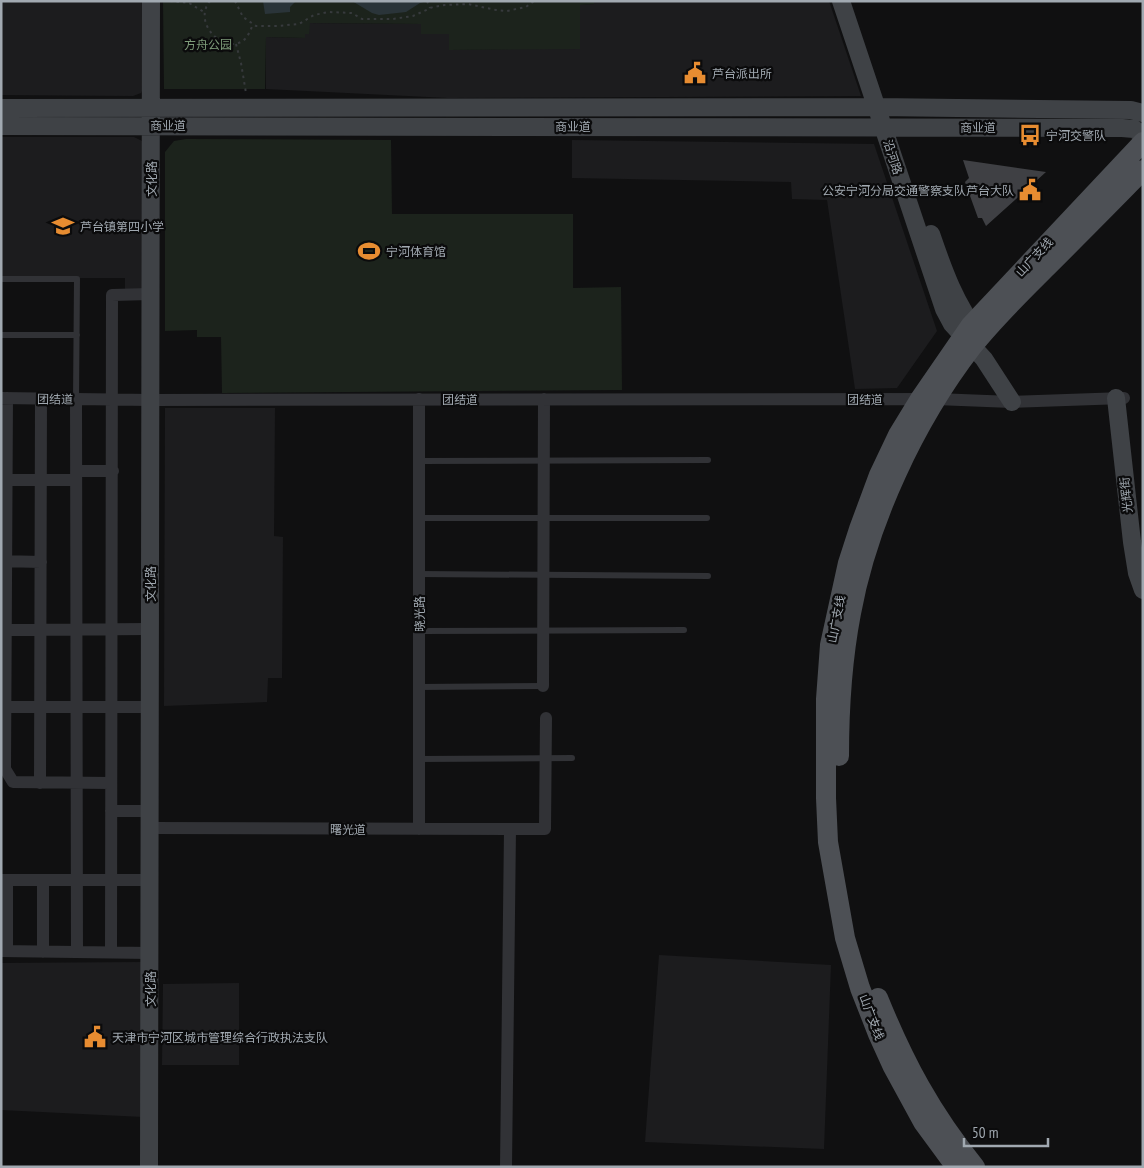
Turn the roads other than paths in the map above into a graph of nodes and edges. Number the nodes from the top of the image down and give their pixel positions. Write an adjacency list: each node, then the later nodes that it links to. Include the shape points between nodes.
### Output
1 (152, 1): 7 (main road, 文化路)
2 (841, 1): 4 (main road, 沿河路)
3 (852, 1): 4 (main road, 沿河路)
4 (882, 107): 6 (main road, 商业道, via 1130,110); 7 (main road, 商业道, via 247,108); 9 (main road, 沿河路)
5 (1, 108): 7 (main road, 商业道)
6 (1143, 113)
7 (152, 116): 8 (main road, 商业道); 9 (main road, 商业道); 14 (main road, 文化路)
8 (1, 126)
9 (889, 126): 10 (main road, 商业道, via 1122,128 1134,129); 17 (main road, 沿河路)
10 (1143, 135)
11 (1143, 142): 17 (main road, 山广支线)
12 (1143, 170): 17 (main road, 山广支线, via 1008,306)
13 (1, 279): 16 (lane, via 77,280)
14 (150, 294): 21 (street, via 112,295); 26 (main road, 文化路)
15 (1, 335): 16 (lane)
16 (77, 335): 25 (lane)
17 (972, 336): 24 (main road, 山广支线); 27 (main road, via 984,359)
18 (4, 398): 20 (street, 团结道); 33 (street)
19 (1120, 398): 27 (street, 团结道); 40 (main road, 光辉街); 44 (main road, 光辉街, via 1132,542)
20 (41, 399): 25 (street, 团结道); 34 (street)
21 (113, 399): 25 (street, 团结道); 26 (street, 团结道); 31 (street)
22 (419, 399): 23 (street, 团结道); 26 (street, 团结道); 30 (street, 晓光路)
23 (544, 399): 24 (street, 团结道); 28 (street)
24 (928, 399): 27 (street, 团结道); 85 (main road, 山广支线, via 898,435 879,475 848,563 830,645 826,699 826,798 828,842 836,889 845,938 860,988 896,1074 923,1122); 86 (main road, 山广支线, via 866,555 851,611 839,746 841,833 849,894 874,988 915,1080)
25 (76, 400): 32 (street)
26 (150, 400): 45 (main road, 文化路)
27 (1016, 401)
28 (543, 460): 29 (lane); 30 (lane); 36 (street)
29 (708, 460)
30 (419, 461): 35 (street, 晓光路)
31 (113, 471): 32 (street); 48 (street)
32 (77, 475): 34 (street); 47 (street)
33 (4, 480): 34 (street); 38 (street)
34 (41, 480): 39 (street)
35 (419, 518): 36 (lane); 41 (street, 晓光路)
36 (544, 518): 37 (lane); 42 (street)
37 (707, 518)
38 (4, 561): 39 (street); 46 (street)
39 (41, 562): 50 (street)
40 (1143, 568)
41 (419, 574): 42 (lane); 51 (street, 晓光路)
42 (543, 575): 43 (lane); 52 (street)
43 (708, 576)
44 (1143, 590)
45 (150, 629): 48 (street); 60 (main road, 文化路)
46 (6, 630): 50 (street); 53 (street)
47 (76, 630): 48 (street); 50 (street); 58 (street)
48 (112, 630): 59 (street)
49 (684, 630): 52 (lane)
50 (41, 631): 57 (street)
51 (419, 631): 52 (lane); 55 (street, 晓光路)
52 (543, 631): 54 (street)
53 (4, 668): 56 (street)
54 (543, 686): 55 (lane)
55 (419, 687): 64 (street, 晓光路)
56 (6, 707): 57 (street); 65 (street)
57 (40, 707): 58 (street); 66 (street)
58 (76, 707): 59 (street); 67 (street)
59 (112, 707): 60 (street); 68 (street)
60 (150, 707): 70 (main road, 文化路)
61 (546, 718): 62 (street)
62 (546, 758): 63 (lane); 64 (lane); 72 (street, 曙光道, via 545,829)
63 (572, 758)
64 (419, 759): 71 (street, 晓光路)
65 (3, 769): 66 (street, via 13,782)
66 (40, 783): 67 (street)
67 (77, 783): 68 (street); 75 (street)
68 (111, 783): 69 (street)
69 (112, 811): 70 (street, 曙光道); 76 (street)
70 (150, 819): 71 (street, 曙光道); 77 (main road, 文化路)
71 (419, 829): 72 (street, 曙光道)
72 (510, 829): 84 (street)
73 (4, 880): 74 (street); 78 (street)
74 (43, 880): 75 (street); 79 (street)
75 (77, 880): 76 (street); 80 (street)
76 (111, 880): 77 (street); 81 (street)
77 (150, 880): 82 (main road, 文化路)
78 (4, 951): 79 (street)
79 (43, 952): 80 (street)
80 (77, 952): 81 (street)
81 (111, 952): 82 (street)
82 (150, 952): 83 (main road, 文化路)
83 (149, 1167)
84 (506, 1167)
85 (956, 1167)
86 (974, 1167)

